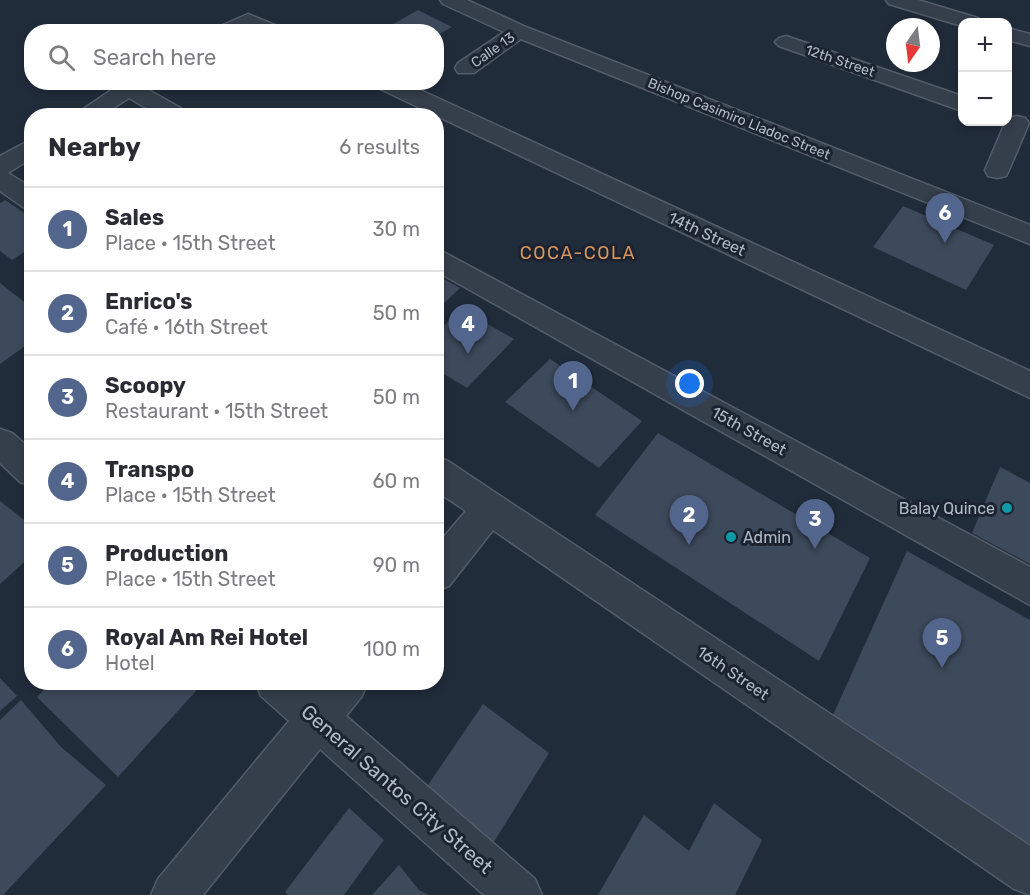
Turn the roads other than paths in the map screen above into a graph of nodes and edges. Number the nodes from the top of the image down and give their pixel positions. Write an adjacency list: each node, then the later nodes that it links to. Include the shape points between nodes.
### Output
1 (450, 0): 6 (street, Bishop Casimiro Lladoc Street)
2 (896, 0): 3 (street)
3 (958, 18)
4 (236, 24): 5 (street, via 248,20)
5 (257, 24)
6 (519, 32): 10 (street, Calle 13); 25 (street, Bishop Casimiro Lladoc Street)
7 (1012, 35): 8 (street)
8 (1030, 40)
9 (786, 42): 14 (street, 12th Street)
10 (466, 68)
11 (126, 90): 15 (street)
12 (141, 90): 16 (street)
13 (401, 90): 17 (street, 14th Street)
14 (958, 102)
15 (97, 108)
16 (167, 108)
17 (439, 108)
18 (444, 110): 27 (street, 14th Street)
19 (1018, 123): 22 (street)
20 (24, 152): 21 (street)
21 (0, 166)
22 (997, 170)
23 (0, 180): 24 (street)
24 (24, 196)
25 (1030, 235)
26 (444, 262): 33 (street, 15th Street)
27 (1030, 385)
28 (0, 443): 29 (street)
29 (24, 464)
30 (444, 477): 31 (street, 16th Street)
31 (490, 508): 32 (street); 37 (street, 16th Street)
32 (444, 564)
33 (1030, 586)
34 (284, 690): 36 (street, General Santos City Street)
35 (342, 690): 36 (street)
36 (318, 719): 38 (street); 39 (street, General Santos City Street)
37 (1030, 873)
38 (174, 895)
39 (519, 895)

